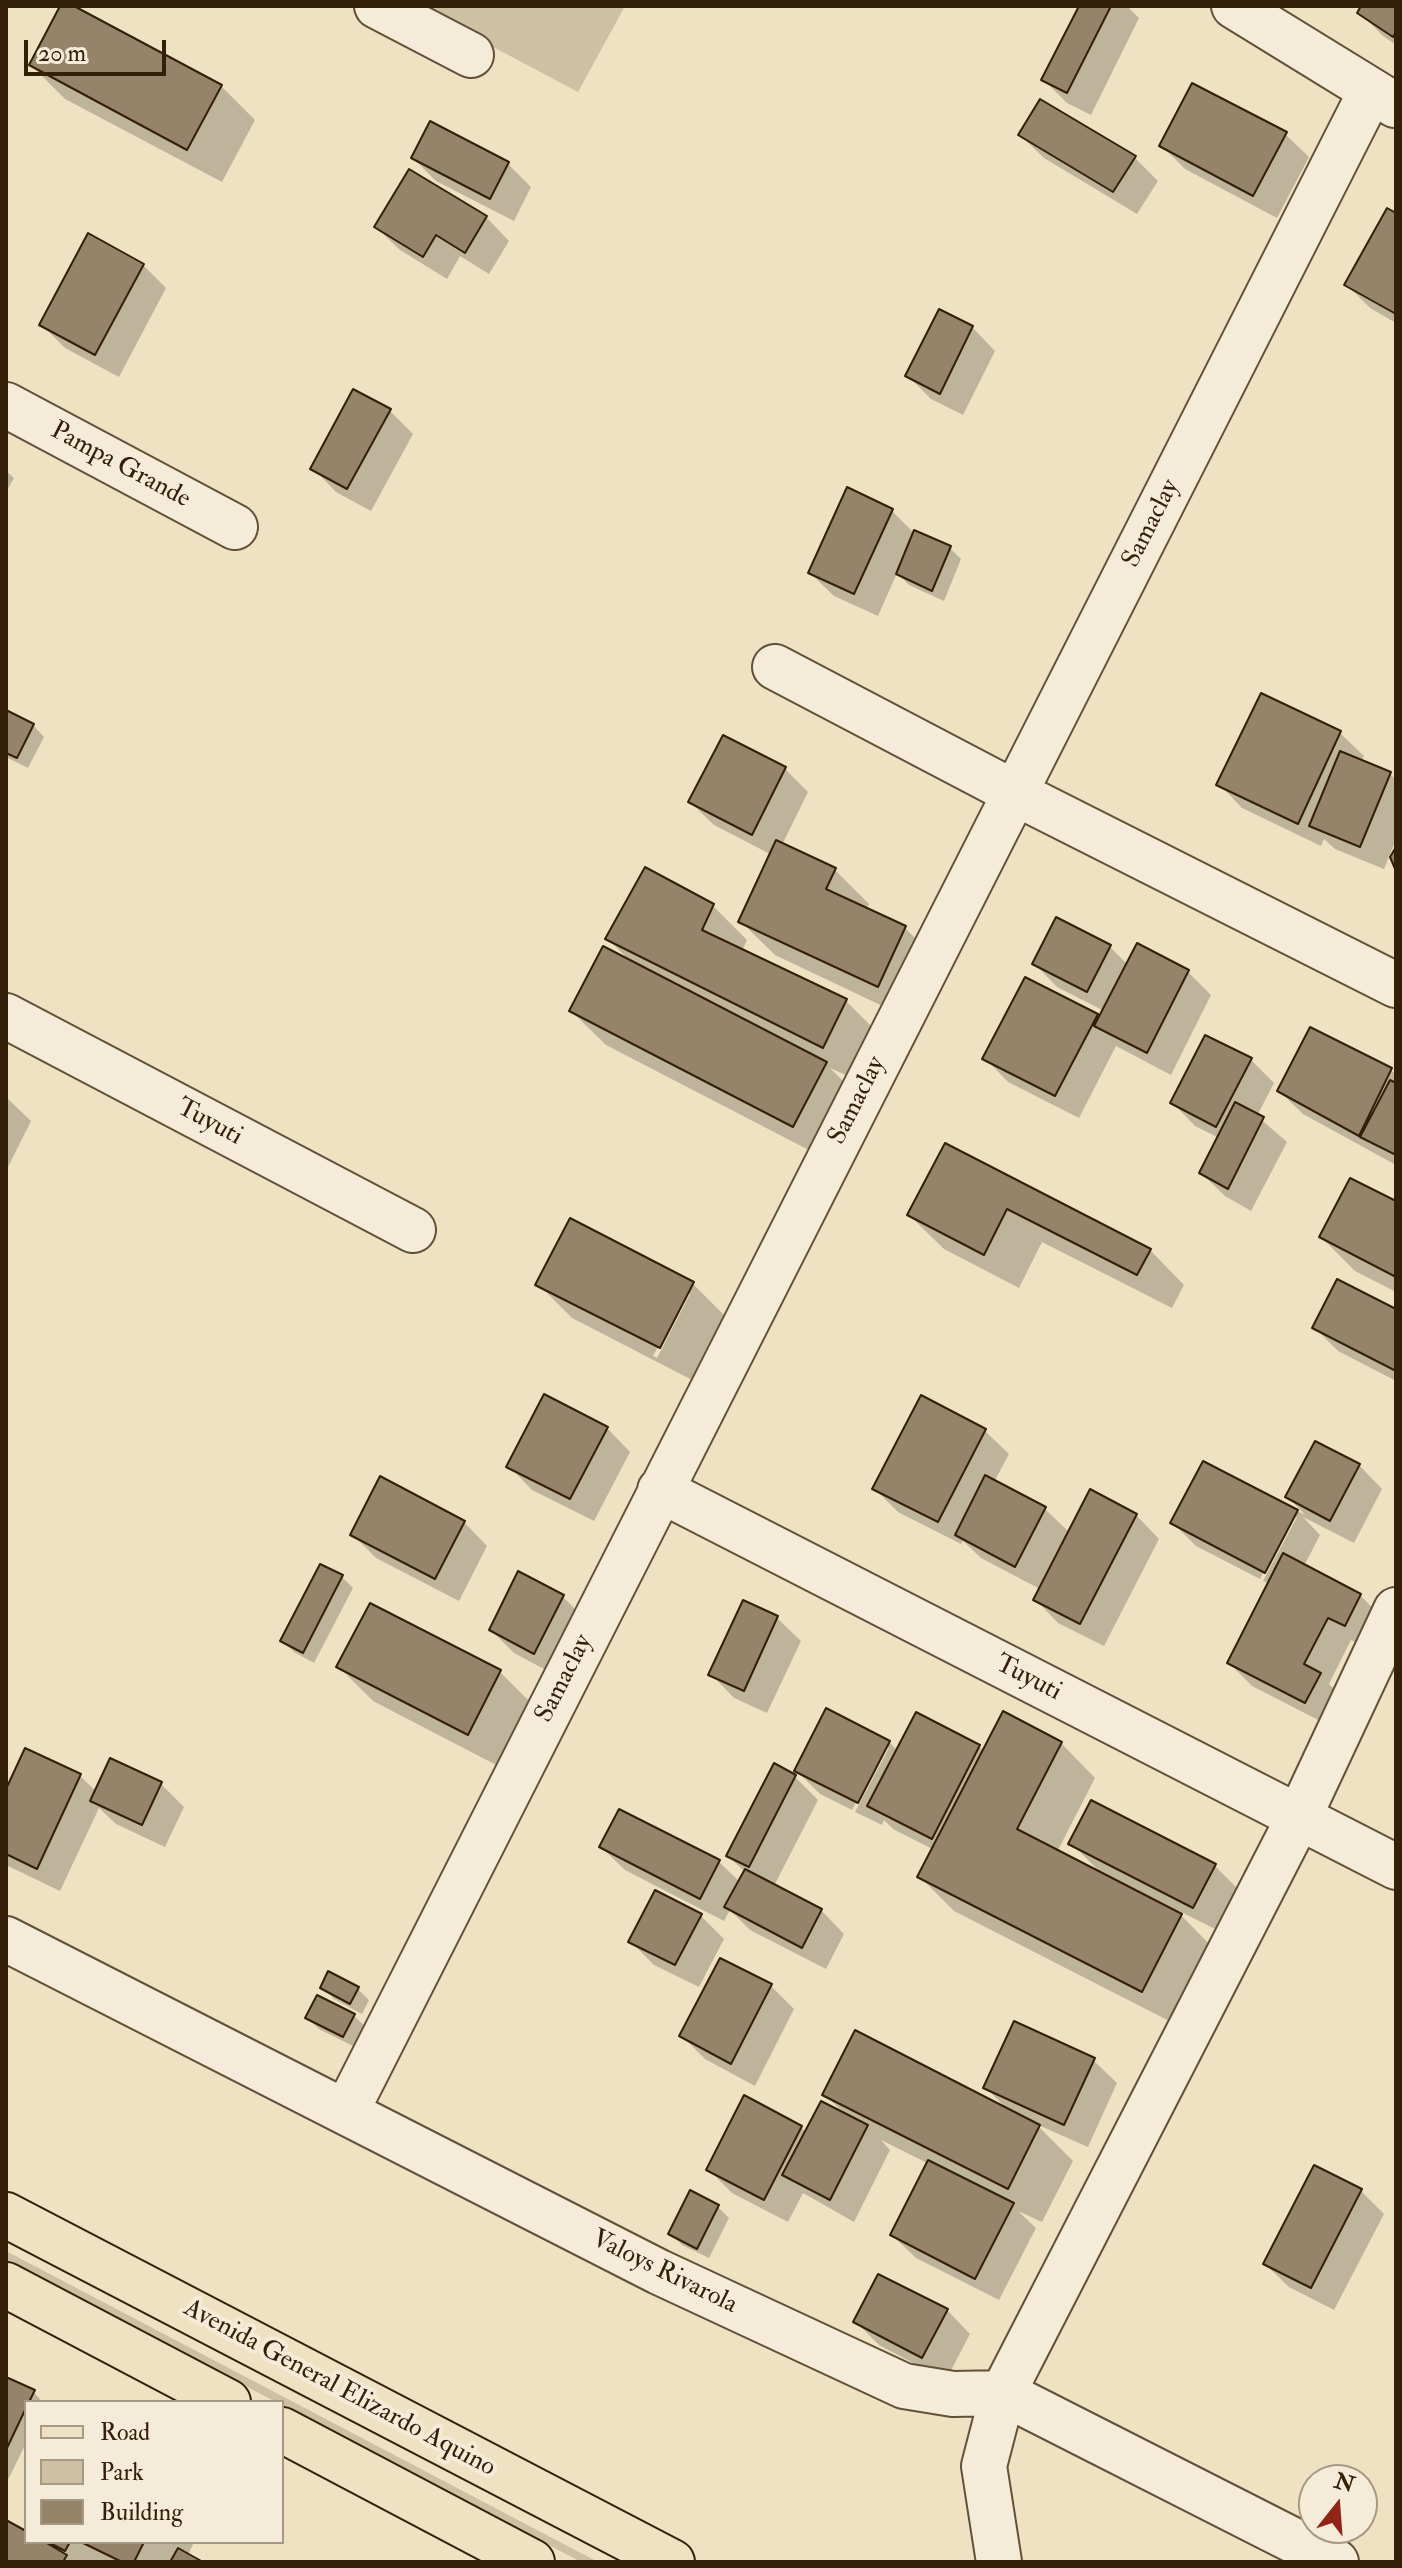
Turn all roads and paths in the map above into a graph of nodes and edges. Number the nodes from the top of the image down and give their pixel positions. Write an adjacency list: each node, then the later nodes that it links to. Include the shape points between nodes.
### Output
1 (377, 6): 3 (street)
2 (1234, 6): 4 (street)
3 (471, 55)
4 (1384, 98): 8 (street, Samaclay)
5 (6, 405): 6 (street, Pampa Grande)
6 (235, 527)
7 (775, 667): 8 (street)
8 (1015, 793): 9 (street); 12 (street, Samaclay)
9 (1396, 985)
10 (6, 1016): 11 (street, Tuyuti)
11 (413, 1230)
12 (660, 1490): 14 (street, Tuyuti); 17 (street, Samaclay)
13 (1396, 1610): 14 (street)
14 (1299, 1817): 15 (street, Tuyuti); 20 (street)
15 (1396, 1867)
16 (6, 1939): 17 (street, Valoys Rivarola)
17 (346, 2112): 20 (street, Valoys Rivarola, via 659,2272 904,2386 953,2394)
18 (6, 2215): 24 (main road, Avenida General Elizardo Aquino)
19 (6, 2285): 21 (main road)
20 (1003, 2393): 25 (street, via 984,2466); 26 (street, Valoys Rivarola)
21 (224, 2400)
22 (284, 2431): 23 (main road)
23 (532, 2562)
24 (672, 2562)
25 (999, 2562)
26 (1336, 2562)

